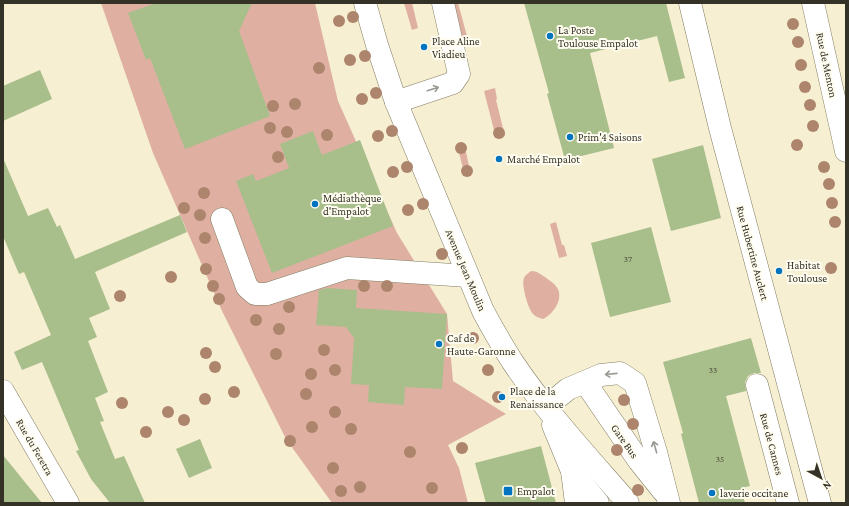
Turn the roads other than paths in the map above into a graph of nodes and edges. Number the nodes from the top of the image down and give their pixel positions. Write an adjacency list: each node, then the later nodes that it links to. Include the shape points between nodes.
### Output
1 (365, 3): 5 (street, Avenue Jean Moulin)
2 (443, 3): 5 (street, one-way to 2, via 453,83 460,74)
3 (690, 3): 20 (street, Rue Hubertine Auclert, via 720,128)
4 (813, 3): 6 (street, Rue de Menton)
5 (396, 102): 8 (street, Avenue Jean Moulin)
6 (846, 151)
7 (222, 219): 8 (street, via 247,287 255,294 267,294 347,268)
8 (468, 276): 12 (street, Avenue Jean Moulin, via 499,340)
9 (585, 382): 12 (street, via 568,390); 14 (street, Gare Bus); 14 (street, Gare Bus, one-way to 9, via 636,383 620,373 601,375)
10 (757, 385): 19 (street, Rue de Cannes)
11 (3, 391): 15 (street, Rue du Feretra)
12 (546, 407): 13 (street); 18 (street, Avenue Jean Moulin)
13 (572, 471): 16 (street); 17 (street)
14 (669, 501)
15 (68, 503)
16 (576, 503)
17 (598, 503)
18 (628, 503)
19 (788, 503)
20 (820, 503)

